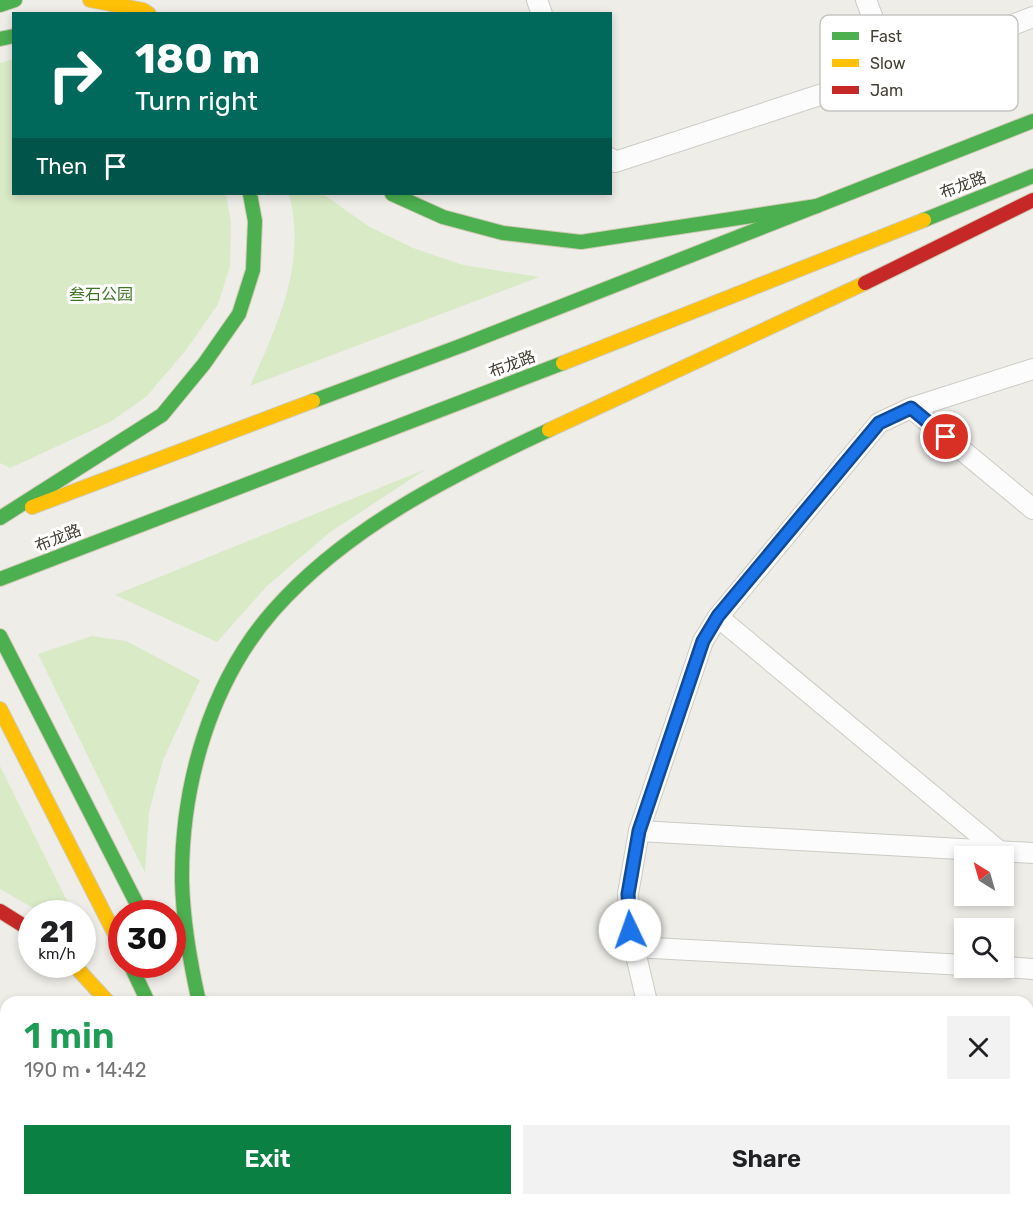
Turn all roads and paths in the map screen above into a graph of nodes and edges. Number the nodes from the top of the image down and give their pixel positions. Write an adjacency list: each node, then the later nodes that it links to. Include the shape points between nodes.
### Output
1 (15, 0): 4 (main road)
2 (90, 0): 5 (main road)
3 (866, 0): 6 (street)
4 (0, 5)
5 (146, 12)
6 (872, 15)
7 (1033, 17): 8 (street)
8 (1018, 23)
9 (820, 95): 11 (street, via 615,162)
10 (1033, 121): 16 (main road, 布龙路)
11 (612, 160)
12 (1033, 176): 21 (main road, 布龙路, via 581,356)
13 (250, 195): 20 (main road, via 255,221 253,270 239,314 204,363 162,415)
14 (394, 195): 16 (main road, via 443,217 503,233 581,242)
15 (1033, 200): 42 (main road, via 950,243 472,466 393,512 328,560 281,603 246,646 220,694 196,759 185,820 182,880 188,951)
16 (817, 206): 20 (main road, 布龙路, via 463,345)
17 (1033, 369): 18 (street)
18 (911, 408): 19 (street); 22 (street, via 879,423)
19 (1033, 509)
20 (0, 518)
21 (0, 579)
22 (718, 616): 25 (street, via 703,641); 26 (street)
23 (0, 636): 30 (main road)
24 (0, 709): 32 (main road)
25 (639, 831): 27 (street); 34 (street, via 628,894)
26 (993, 846)
27 (954, 848)
28 (1014, 852): 29 (street)
29 (1033, 853)
30 (135, 900)
31 (0, 911): 33 (main road)
32 (108, 921)
33 (18, 922)
34 (634, 947): 35 (street); 43 (street)
35 (954, 964)
36 (1014, 968): 37 (street)
37 (1033, 969)
38 (86, 978): 40 (main road)
39 (137, 978): 41 (main road)
40 (102, 996)
41 (145, 996)
42 (198, 996)
43 (646, 996)

